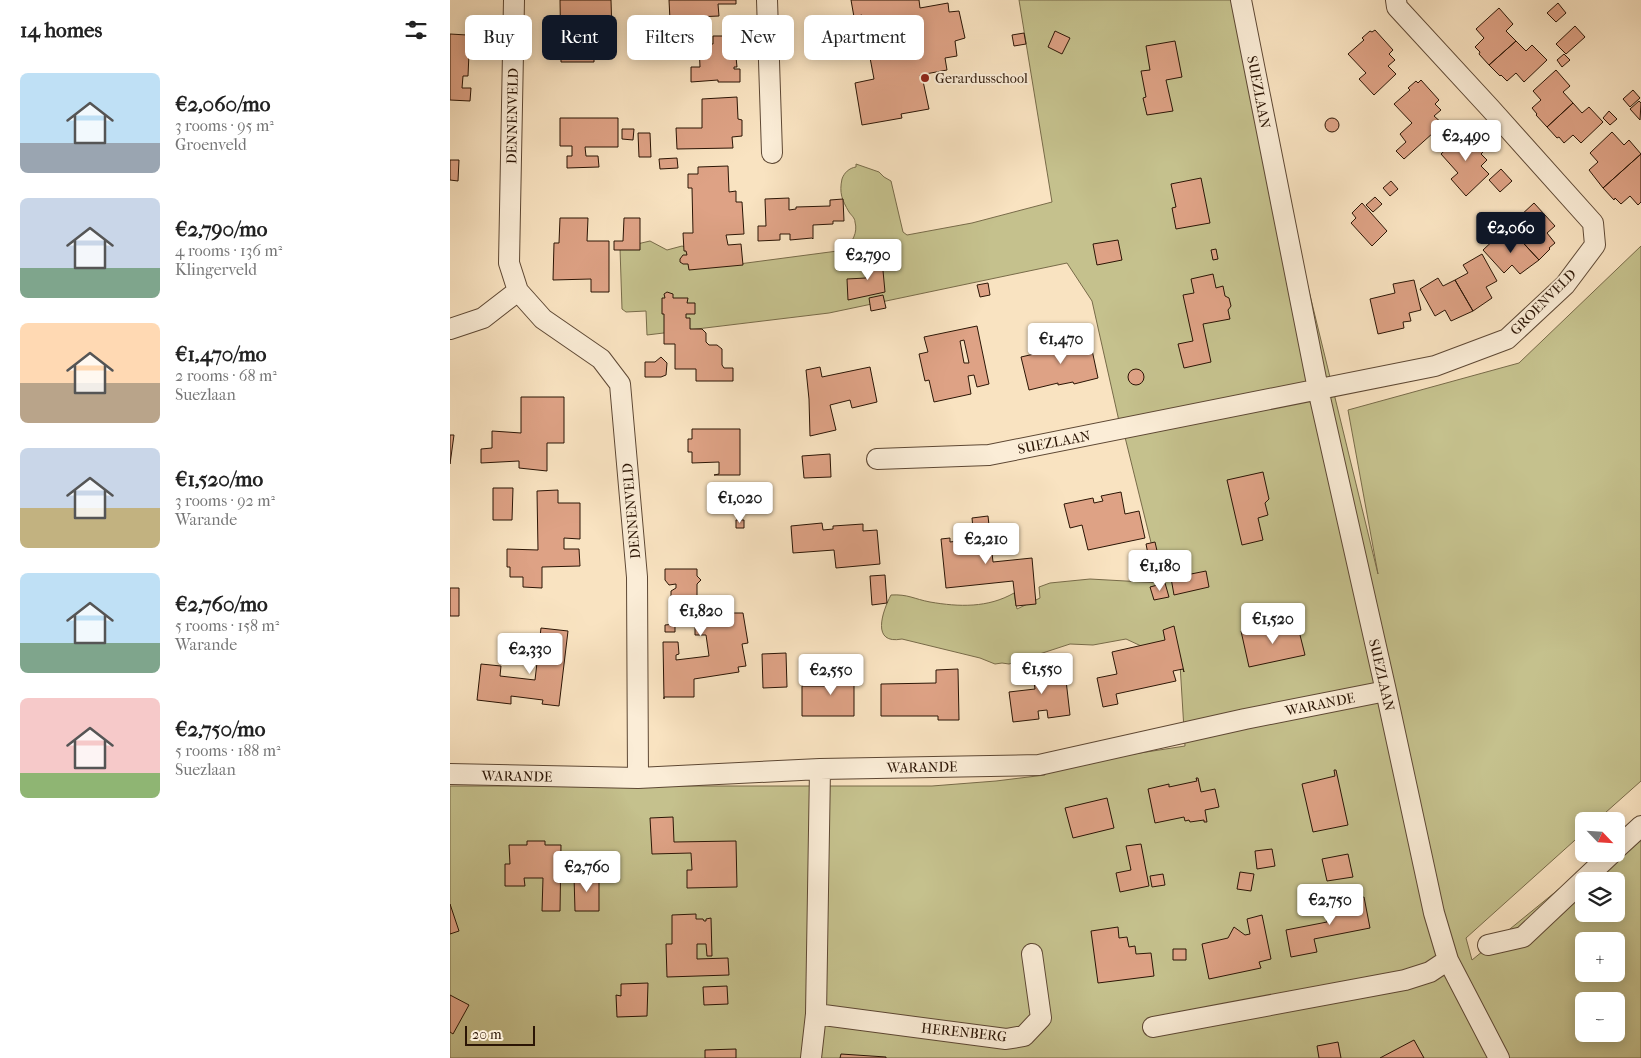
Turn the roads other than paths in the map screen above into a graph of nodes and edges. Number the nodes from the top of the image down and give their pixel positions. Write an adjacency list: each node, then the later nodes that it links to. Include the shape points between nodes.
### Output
1 (514, 0): 6 (street, DENNENVELD, via 509,263)
2 (767, 0): 5 (street)
3 (1242, 0): 8 (street, SUEZLAAN)
4 (1396, 0): 8 (street, GROENVELD, via 1397,7 1592,223 1595,245 1565,285 1507,339 1435,366)
5 (772, 153)
6 (518, 291): 7 (street, via 484,318); 13 (street, DENNENVELD, via 543,319 601,359 620,384 637,577)
7 (450, 329)
8 (1318, 389): 9 (street, SUEZLAAN, via 989,454); 10 (street, SUEZLAAN)
9 (877, 459)
10 (1386, 690): 11 (street, WARANDE, via 1039,764); 19 (street, SUEZLAAN, via 1434,913)
11 (820, 769): 13 (street, WARANDE); 20 (street)
12 (450, 774): 13 (street, WARANDE)
13 (638, 778)
14 (1641, 826): 15 (street)
15 (1625, 841)
16 (1603, 862): 17 (street, via 1523,937)
17 (1488, 944)
18 (1032, 954): 20 (street, HERENBERG, via 1041,1018 1024,1036 1006,1038)
19 (1448, 960): 21 (street, via 1430,972 1405,980); 23 (street, SUEZLAAN)
20 (816, 1014): 22 (street)
21 (1153, 1027)
22 (812, 1058)
23 (1499, 1058)

